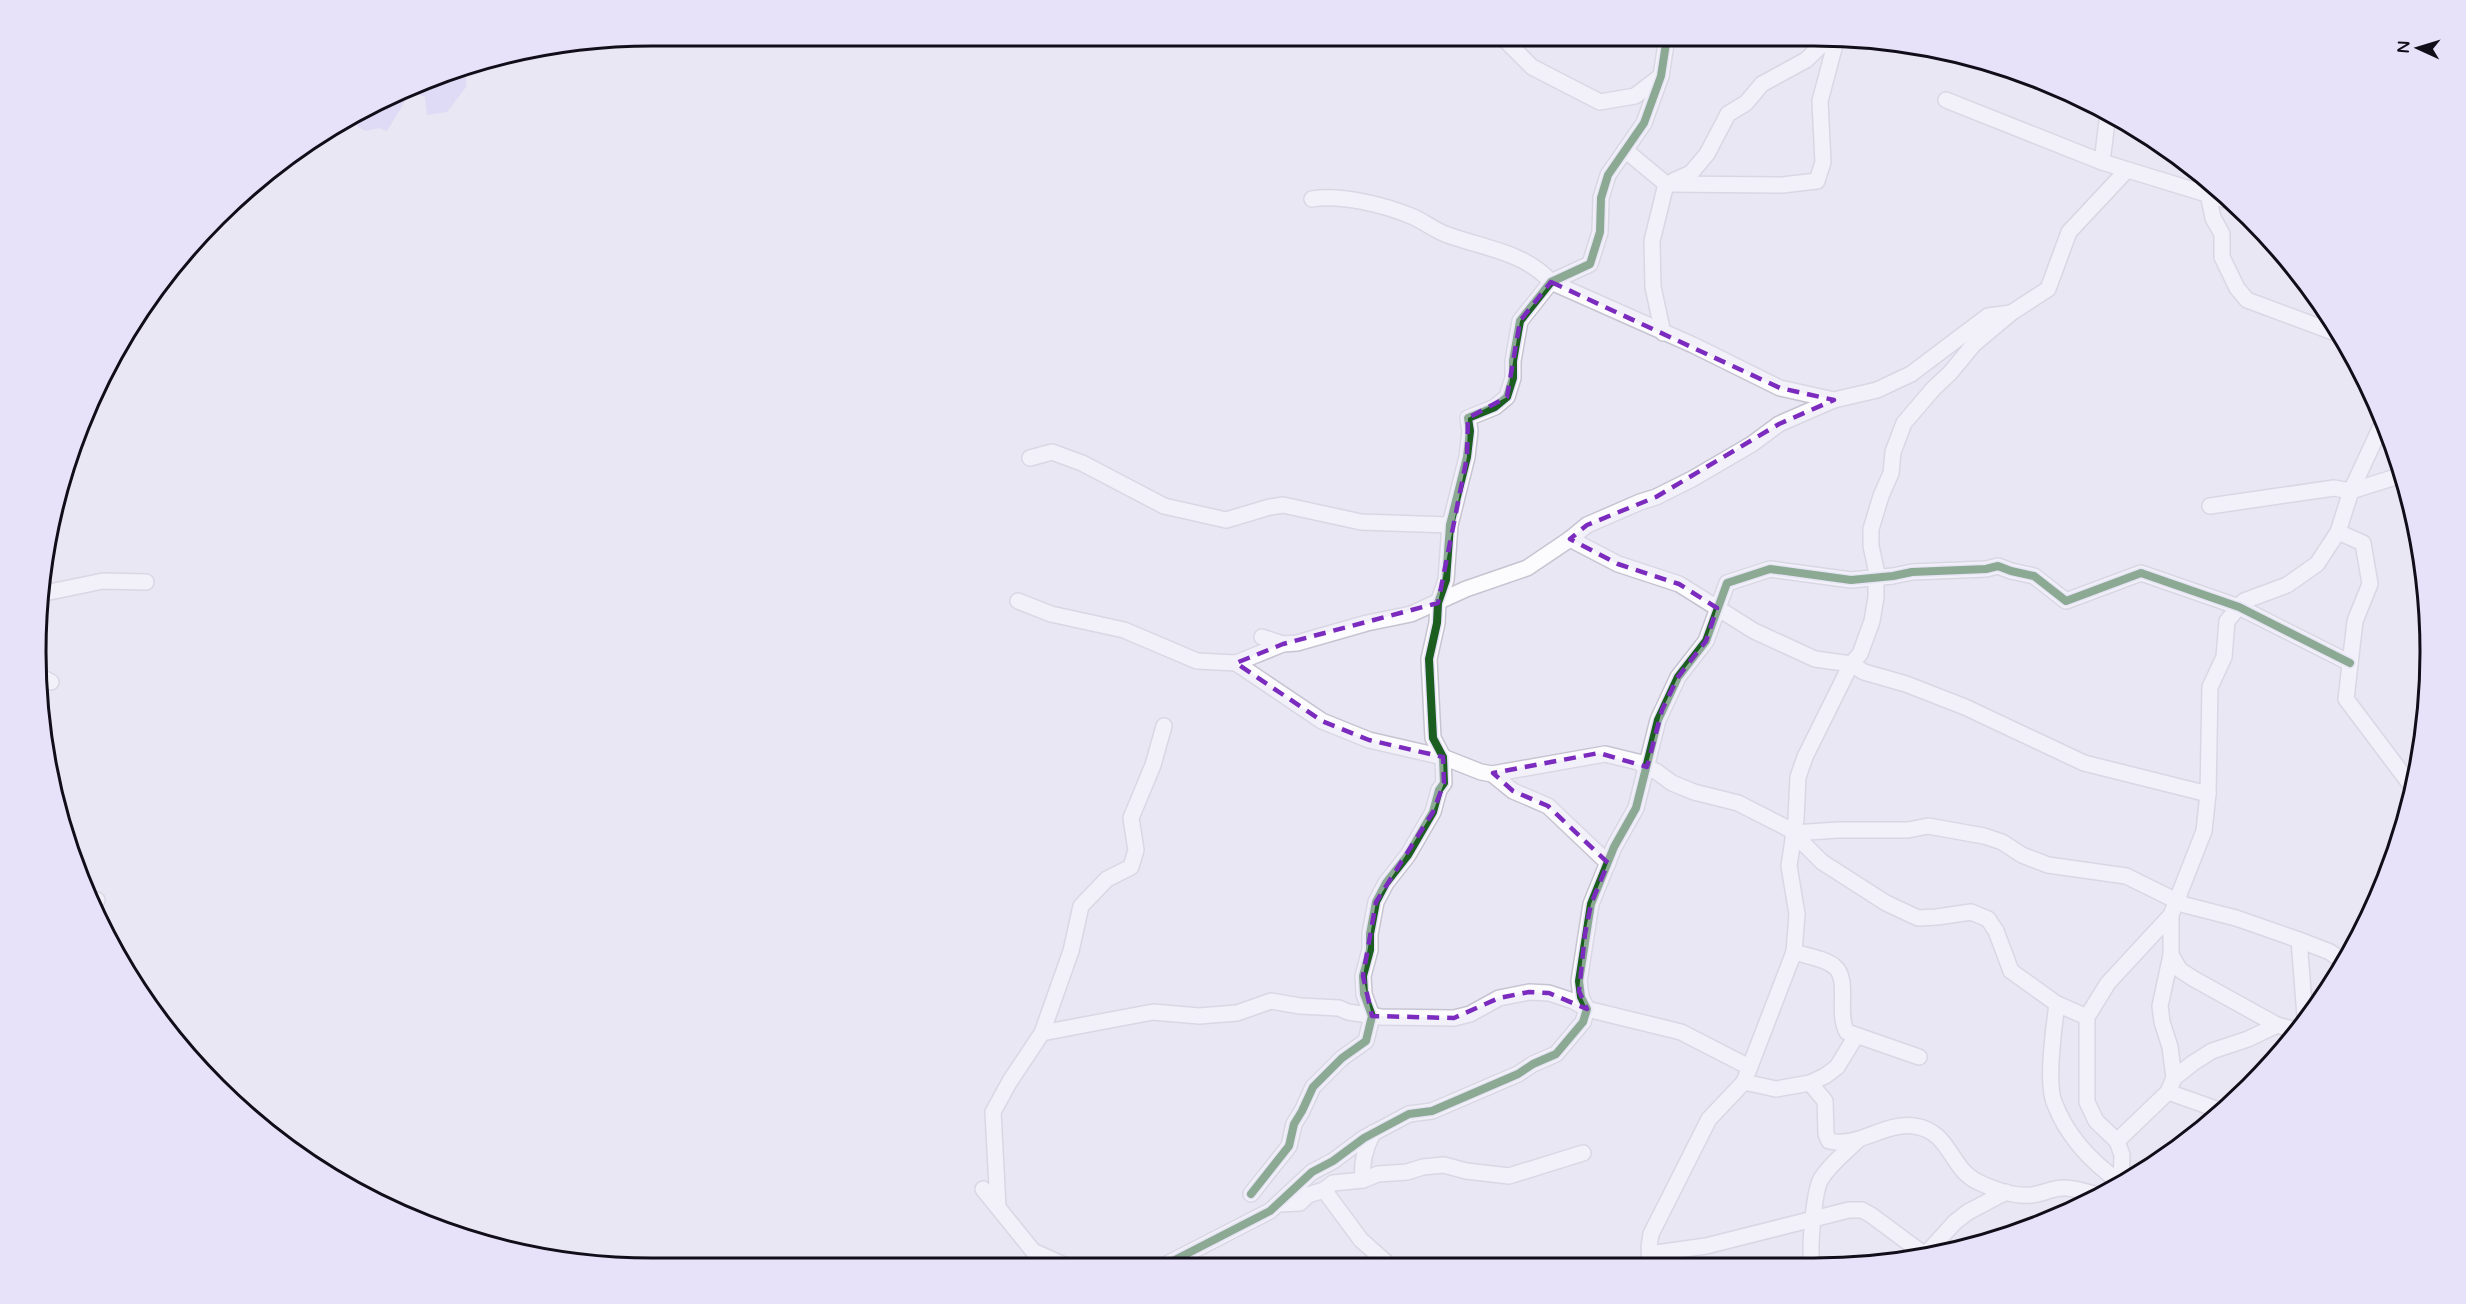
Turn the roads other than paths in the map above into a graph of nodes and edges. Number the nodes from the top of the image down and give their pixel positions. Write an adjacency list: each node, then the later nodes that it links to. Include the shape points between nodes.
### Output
1 (1511, 46): 5 (street, via 1532,67 1600,102 1635,96)
2 (1666, 46): 5 (street)
3 (1820, 46): 11 (street, via 1806,60 1762,84 1746,103 1728,114 1707,154 1691,174)
4 (1834, 47): 11 (street, via 1820,100 1823,162 1817,181 1782,185)
5 (1661, 76): 8 (street, via 1644,123)
6 (1946, 100): 9 (street)
7 (2107, 122): 9 (street)
8 (1625, 150): 11 (street); 14 (street, via 1608,175 1601,198 1600,232 1590,264)
9 (2102, 162): 10 (street)
10 (2127, 170): 12 (street); 15 (street, via 2069,232 2048,289)
11 (1666, 184): 17 (street, via 1652,242 1653,287)
12 (2208, 194): 16 (street, via 2213,219 2222,234 2222,257 2247,300)
13 (1312, 199): 14 (street, via 1342,197 1410,215 1445,234 1505,252 1541,271)
14 (1551, 282): 17 (street); 24 (street, via 1520,321 1507,397 1495,407 1468,418 1467,457)
15 (2011, 313): 18 (street, via 1988,316 1911,374 1877,390); 27 (street, via 1968,350 1904,423 1871,529)
16 (2325, 329)
17 (1663, 333): 18 (street, via 1780,388)
18 (1834, 400): 26 (street, via 1779,424 1752,444 1656,497 1587,525)
19 (2378, 433): 22 (street)
20 (1030, 458): 24 (street, via 1052,452 1082,463 1164,506 1226,520 1283,506 1361,522)
21 (2394, 478): 22 (street)
22 (2351, 491): 23 (street, via 2303,491); 25 (street)
23 (2210, 506)
24 (1450, 525): 31 (street, via 1446,580)
25 (2338, 532): 32 (street, via 2317,564 2287,585 2244,601); 37 (street, via 2363,543 2370,584 2355,621)
26 (1570, 539): 31 (street, via 1527,568); 33 (street, via 1618,564 1679,584)
27 (1875, 578): 32 (street, via 1998,566 2034,576 2066,601 2141,573); 33 (street, via 1851,580 1770,568 1727,583); 38 (street, via 1872,621 1860,654)
28 (146, 582): 29 (street, via 103,581)
29 (50, 592)
30 (1018, 601): 36 (street, via 1051,614 1124,630 1197,661)
31 (1438, 603): 35 (street, via 1411,614); 40 (street, via 1429,686 1433,738)
32 (2239, 607): 37 (street); 44 (street, via 2227,621 2224,657 2210,687)
33 (1717, 608): 38 (street, via 1754,631 1815,659); 41 (street, via 1706,641 1672,688 1653,735)
34 (1262, 638): 35 (street)
35 (1284, 644): 36 (street)
36 (1236, 663): 40 (street, via 1322,721 1369,740)
37 (2350, 663): 43 (street, via 2346,699)
38 (1851, 664): 44 (street, via 1965,707 2084,763); 45 (street, via 1800,768)
39 (1164, 726): 59 (street, via 1131,818 1136,850 1131,867 1107,879 1081,906 1071,951)
40 (1443, 757): 42 (street); 55 (street, via 1444,783 1432,812 1376,902 1363,976)
41 (1647, 767): 42 (street, via 1599,753); 45 (street, via 1687,789 1738,802); 46 (street, via 1630,823)
42 (1492, 774): 46 (street, via 1513,791 1548,806)
43 (2406, 779)
44 (2208, 794): 47 (street, via 2204,831)
45 (1794, 833): 47 (street, via 1942,828 2002,842 2048,865 2126,876); 49 (street, via 1789,866 1797,914); 52 (street, via 1833,870 1918,918 1971,912 1988,919 2011,971)
46 (1608, 864): 54 (street, via 1591,904 1585,934 1579,991)
47 (2174, 908): 48 (street, via 2236,918); 50 (street); 56 (street, via 2108,982)
48 (2299, 940): 51 (street); 53 (street)
49 (1794, 952): 60 (street, via 1835,967 1842,981 1842,1021 1846,1032); 62 (street)
50 (2171, 955): 57 (street, via 2180,970 2194,980); 65 (street, via 2160,1006 2170,1047)
51 (2337, 957)
52 (2057, 1004): 56 (street); 72 (street, via 2051,1065 2053,1100 2086,1155)
53 (2304, 1006)
54 (1587, 1009): 55 (street, via 1549,993 1529,992 1499,998 1454,1018); 62 (street, via 1681,1032); 67 (street, via 1583,1022 1556,1054 1518,1074 1432,1111 1409,1114)
55 (1372, 1016): 59 (street, via 1339,1008 1270,1001 1236,1013 1199,1016 1153,1012); 78 (street, via 1366,1041 1313,1087 1294,1124 1290,1146)
56 (2087, 1017): 69 (street, via 2087,1102 2096,1121)
57 (2277, 1025): 58 (street); 65 (street, via 2212,1051)
58 (2289, 1027)
59 (1042, 1034): 80 (street, via 993,1112)
60 (1856, 1036): 61 (street); 64 (street, via 1837,1067)
61 (1919, 1057)
62 (1749, 1067): 63 (street)
63 (1744, 1082): 64 (street, via 1776,1089); 87 (street, via 1709,1119 1651,1234)
64 (1810, 1083): 68 (street, via 1825,1101 1829,1140)
65 (2171, 1085): 66 (street); 69 (street)
66 (2211, 1109)
67 (1373, 1133): 73 (street, via 1364,1158); 79 (street, via 1312,1172)
68 (1857, 1141): 76 (street, via 1893,1127 1924,1128 1945,1143 1965,1175); 81 (street, via 1820,1181)
69 (2117, 1141): 71 (street)
70 (1583, 1153): 73 (street, via 1509,1176 1444,1165 1378,1174)
71 (2121, 1173)
72 (2114, 1178)
73 (1363, 1180): 75 (street, via 1333,1183)
74 (983, 1189): 80 (street)
75 (1324, 1190): 79 (street, via 1308,1195 1300,1203); 86 (street, via 1361,1240)
76 (2006, 1192): 77 (street, via 2031,1195 2064,1187); 82 (street, via 1968,1212)
77 (2087, 1192)
78 (1251, 1194)
79 (1279, 1204): 85 (street)
80 (998, 1207): 84 (street, via 1033,1251)
81 (1814, 1220): 83 (street, via 1862,1210); 88 (street); 89 (street)
82 (1933, 1246)
83 (1916, 1248)
84 (1048, 1258)
85 (1179, 1258)
86 (1381, 1258)
87 (1651, 1258)
88 (1655, 1258)
89 (1811, 1258)

